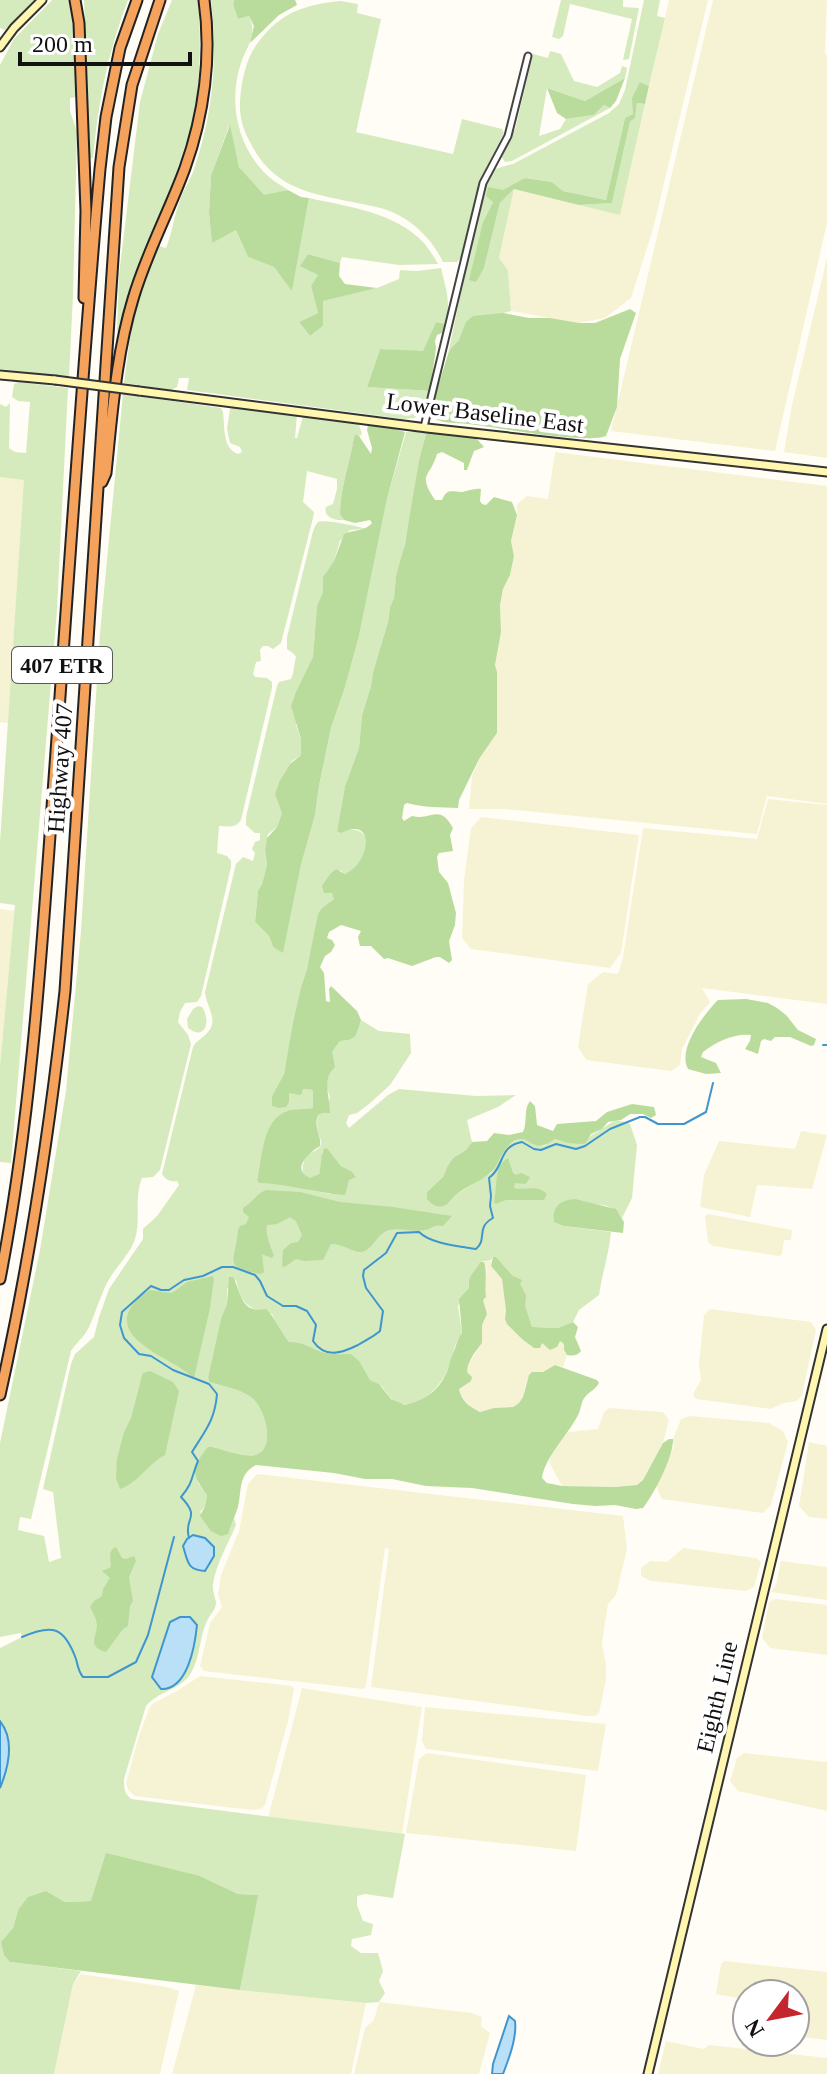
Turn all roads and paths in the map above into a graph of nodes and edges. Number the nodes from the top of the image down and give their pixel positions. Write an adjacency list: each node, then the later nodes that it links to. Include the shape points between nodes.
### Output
1 (42, 0): 6 (main road)
2 (78, 0): 9 (highway, via 86,211)
3 (137, 0): 9 (highway, Highway 407 / 407 ETR, via 120,48 106,117)
4 (160, 0): 12 (highway, Highway 407 / 407 ETR, via 132,85 119,167)
5 (204, 0): 12 (highway, via 207,68 199,119 185,169 132,300 106,473)
6 (0, 47)
7 (528, 56): 10 (street, via 508,136 483,183)
8 (0, 375): 10 (main road, Lower Baseline East, bridge)
9 (82, 397): 13 (highway, Highway 407 / 407 ETR, via 43,949 17,1182)
10 (424, 427): 11 (main road, Lower Baseline East)
11 (827, 472)
12 (98, 493): 15 (highway, Highway 407 / 407 ETR, via 57,1063 31,1241)
13 (0, 1279)
14 (827, 1329): 16 (main road, Eighth Line)
15 (0, 1395)
16 (648, 2074)

